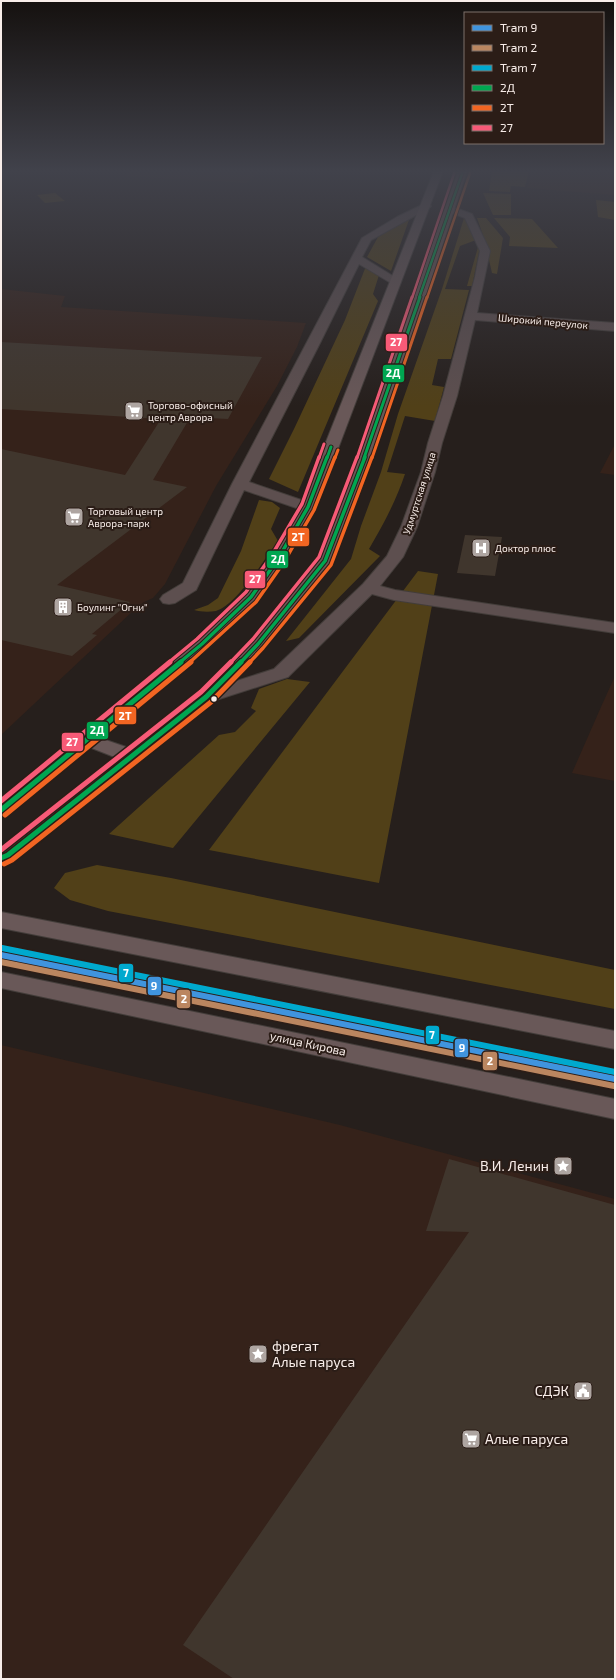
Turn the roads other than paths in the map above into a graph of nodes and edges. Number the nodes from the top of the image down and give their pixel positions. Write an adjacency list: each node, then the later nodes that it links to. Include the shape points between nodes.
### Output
1 (362, 249): 5 (street)
2 (408, 249): 6 (main road)
3 (436, 249): 14 (main road, Удмуртская улица, via 356,482 324,561 258,644)
4 (485, 249): 7 (street, Удмуртская улица)
5 (357, 258): 6 (street); 9 (street)
6 (395, 280): 10 (main road)
7 (471, 316): 8 (street, Широкий переулок); 11 (street, Удмуртская улица, via 428,472 409,527 395,557)
8 (615, 327)
9 (240, 484): 10 (street); 12 (street, via 190,586)
10 (308, 507): 15 (main road, via 278,559 251,596 202,644)
11 (369, 588): 13 (street, via 394,595); 14 (street, Удмуртская улица, via 281,673)
12 (169, 599)
13 (615, 628)
14 (206, 697): 16 (main road, Удмуртская улица)
15 (87, 740): 16 (main road); 17 (main road)
16 (132, 756): 18 (main road, Удмуртская улица)
17 (1, 810)
18 (1, 858)
19 (1, 920): 21 (main road)
20 (1, 980): 22 (main road, улица Кирова)
21 (615, 1040)
22 (615, 1108)

